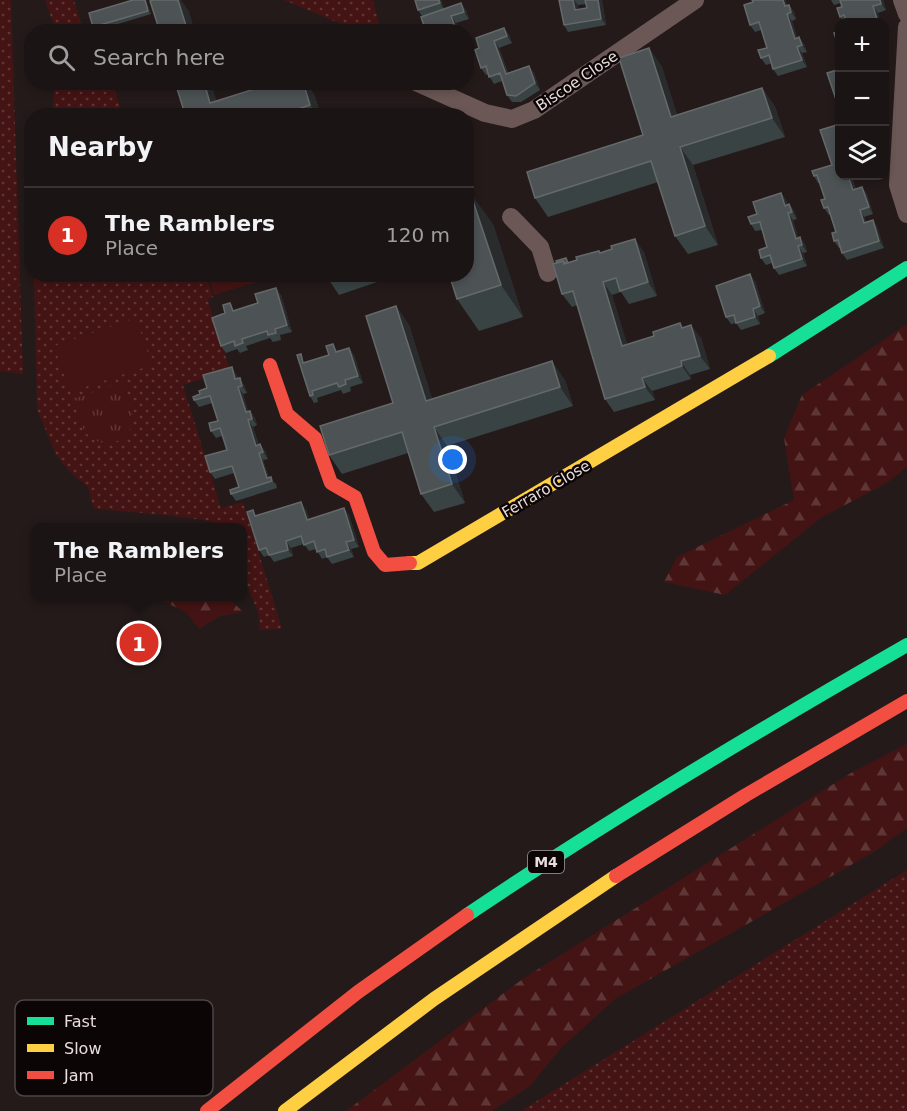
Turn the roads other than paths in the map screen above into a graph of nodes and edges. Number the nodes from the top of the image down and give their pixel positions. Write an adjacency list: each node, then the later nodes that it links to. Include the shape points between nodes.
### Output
1 (695, 0): 6 (street, Biscoe Close, via 534,110 512,119)
2 (902, 0): 3 (street)
3 (907, 14)
4 (907, 27): 8 (street, via 898,185)
5 (434, 90): 7 (street, Biscoe Close)
6 (474, 108)
7 (474, 108)
8 (907, 214)
9 (511, 217): 11 (street, via 540,247)
10 (907, 268): 12 (main road, Ferraro Close, via 690,404 418,563 385,566 374,552 355,497 330,483 315,438 286,414)
11 (548, 273)
12 (270, 365)
13 (907, 645): 15 (main road, M4, via 759,730 546,862 280,1051)
14 (907, 701): 16 (main road, via 661,846 553,917 414,1013)
15 (207, 1111)
16 (285, 1111)

